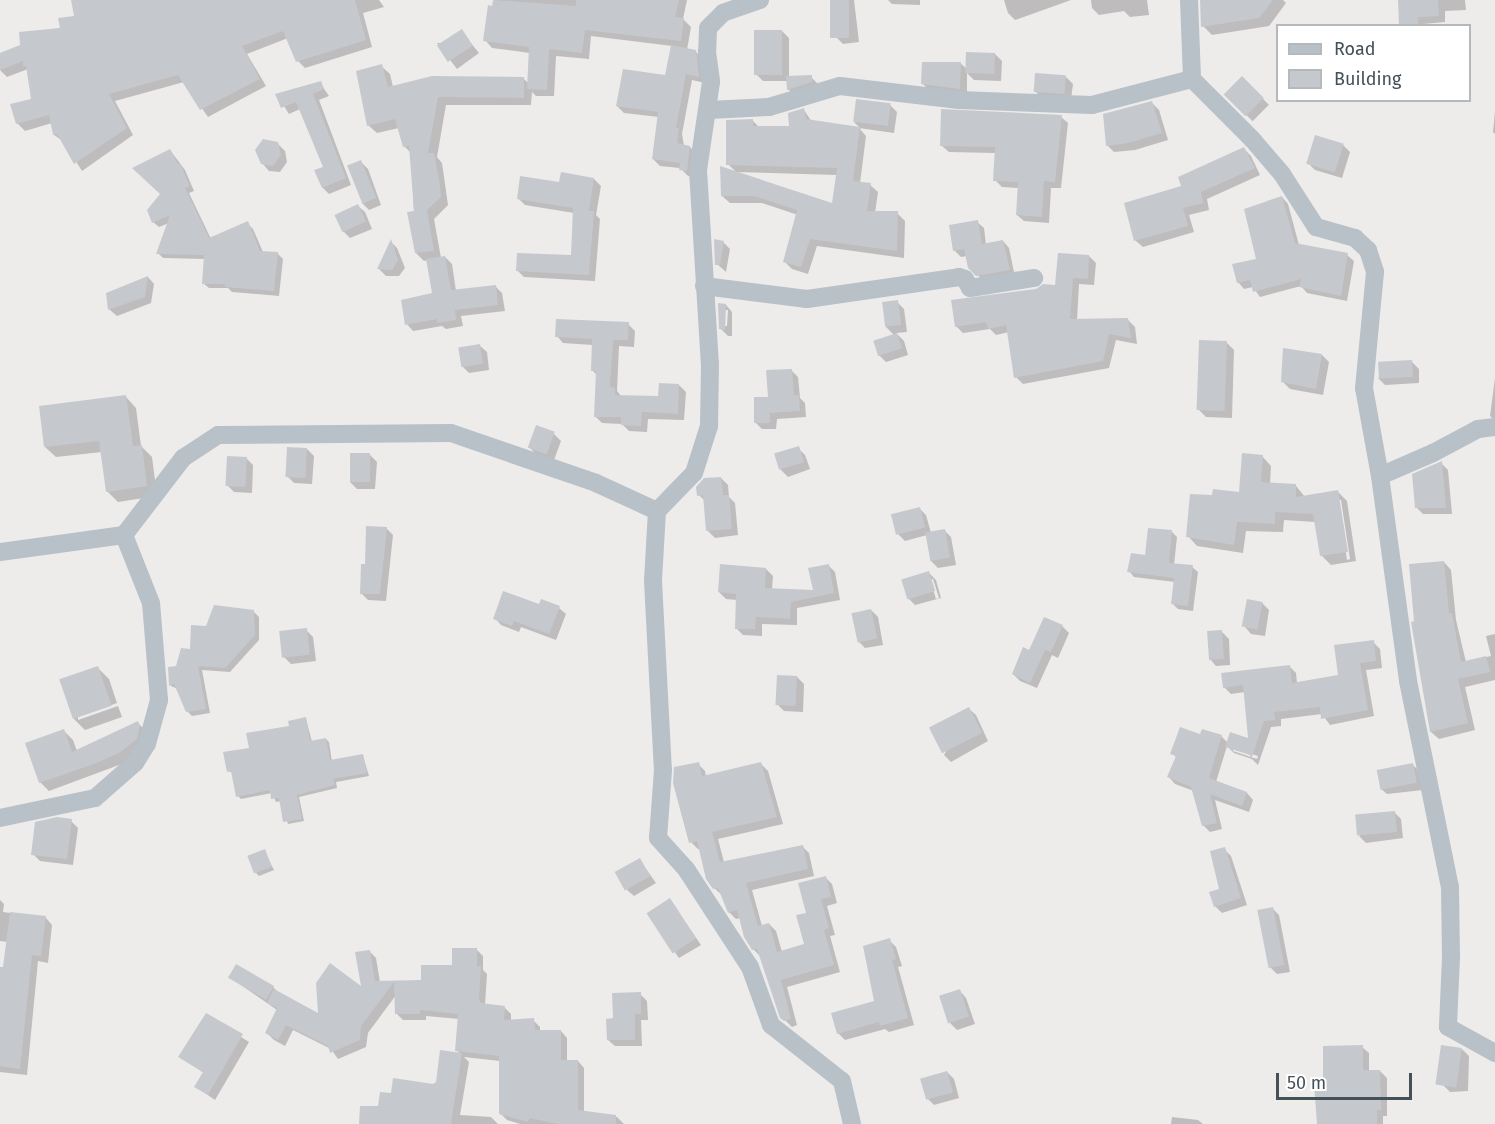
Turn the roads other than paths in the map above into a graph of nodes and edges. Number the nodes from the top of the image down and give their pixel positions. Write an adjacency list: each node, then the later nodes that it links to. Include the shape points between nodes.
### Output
1 (760, 0): 4 (street, via 723,14 708,28)
2 (1189, 0): 3 (street)
3 (1191, 79): 4 (street, via 1092,105 959,100 840,86 769,107); 8 (street, via 1282,174 1316,227 1355,237 1368,250 1375,272 1364,388)
4 (709, 110): 6 (street, via 698,170)
5 (1034, 278): 6 (street, via 970,288 959,277 807,298)
6 (704, 286): 9 (street, via 710,426 694,473)
7 (1495, 428): 8 (street, via 1478,429)
8 (1380, 476): 13 (street, via 1408,681 1450,887 1448,1027)
9 (657, 511): 10 (street, via 596,483 452,433 218,435 183,458); 14 (street, via 653,581 663,770 658,838 686,869 750,967 771,1025 842,1081)
10 (124, 534): 11 (street); 12 (street, via 151,603 159,700 147,744 135,763 95,798)
11 (0, 552)
12 (0, 818)
13 (1495, 1053)
14 (852, 1124)

